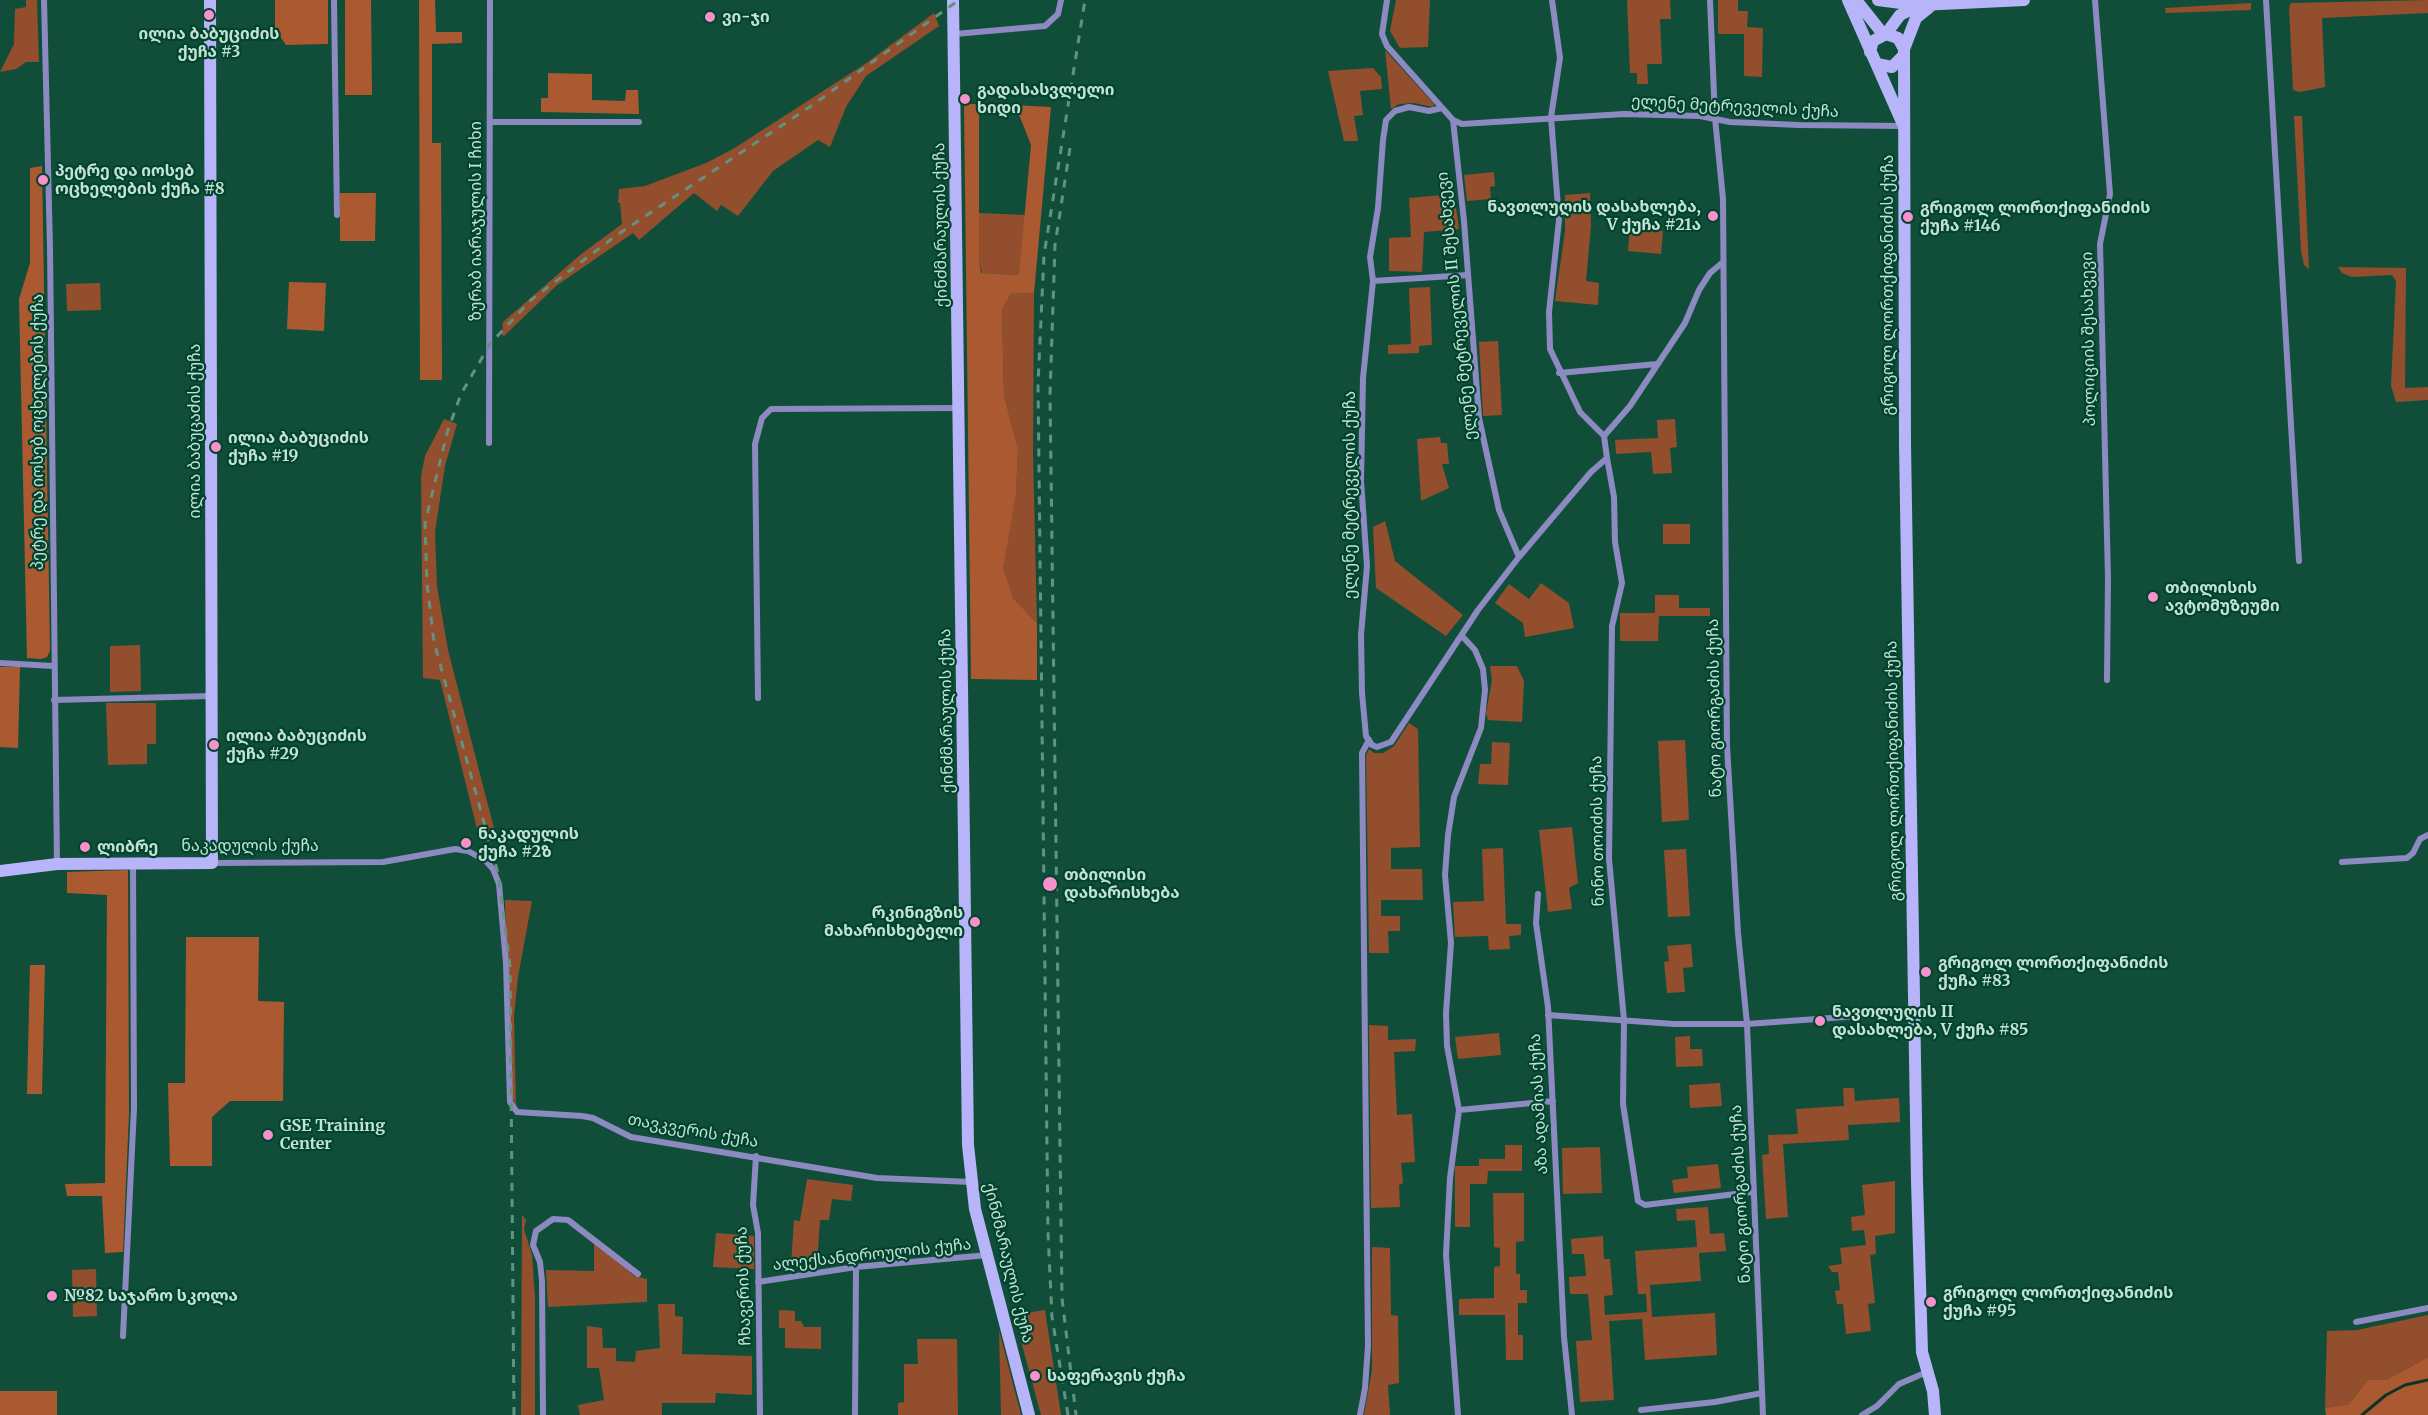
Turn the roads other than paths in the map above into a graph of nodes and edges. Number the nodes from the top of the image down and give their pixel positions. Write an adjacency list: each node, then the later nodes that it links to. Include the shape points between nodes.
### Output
1 (44, 0): 43 (street, პეტრე და იოსებ ოცხელების ქუჩა)
2 (210, 0): 45 (street, ილია ბაბუცაძის ქუჩა)
3 (334, 0): 29 (street)
4 (490, 0): 26 (street, ზურაბ იარაჯულის I ჩიხი)
5 (953, 0): 17 (street, ქინძმარაულის ქუჩა)
6 (1061, 0): 17 (street, via 1058,14 1045,26)
7 (1387, 0): 22 (street, via 1384,41)
8 (1552, 0): 23 (street, via 1560,58)
9 (1710, 0): 24 (street, ნატო გიორგაძის ქუჩა)
10 (1848, 0): 19 (street)
11 (1856, 0): 18 (street)
12 (1878, 0): 16 (street)
13 (2024, 0): 16 (street)
14 (2095, 0): 44 (street, პოლიციის შესახვევი, via 2110,194 2100,244)
15 (2266, 0): 40 (street)
16 (1927, 5): 18 (street, via 1900,15); 20 (street, via 1916,18)
17 (955, 34): 35 (street, ქინძმარაულის ქუჩა)
18 (1885, 34): 19 (street, via 1874,41); 20 (street, via 1899,38)
19 (1870, 52): 21 (street)
20 (1904, 53): 21 (street, via 1892,67); 28 (street, გრიგოლ ლორთქიფანიძის ქუჩა)
21 (1877, 64): 28 (street, გრიგოლ ლორთქიფანიძის ქუჩა)
22 (1442, 108): 25 (street); 32 (street, ელენე მეტრეველის ქუჩა, via 1401,109 1386,120 1370,257)
23 (1551, 117): 24 (street, ელენე მეტრეველის ქუჩა, via 1624,114); 25 (street, ელენე მეტრეველის ქუჩა, via 1462,124); 34 (street, via 1559,220 1548,331)
24 (1715, 118): 28 (street, ელენე მეტრეველის ქუჩა, via 1814,126); 30 (street, ნატო გიორგაძის ქუჩა, via 1723,199)
25 (1453, 120): 31 (street, ელენე მეტრეველის II შესახვევი)
26 (490, 122): 27 (street); 37 (street, ზურაბ იარაჯულის I ჩიხი)
27 (639, 122)
28 (1904, 126): 57 (street, გრიგოლ ლორთქიფანიძის ქუჩა)
29 (337, 215)
30 (1722, 263): 33 (street, via 1699,290 1685,323); 60 (street, ნატო გიორგაძის ქუჩა, via 1727,746)
31 (1468, 275): 32 (street); 39 (street, ელენე მეტრეველის II შესახვევი, via 1479,418 1499,510)
32 (1373, 281): 48 (street, ელენე მეტრეველის ქუჩა, via 1363,378 1361,481 1366,567 1362,693)
33 (1657, 364): 34 (street); 36 (street, via 1630,406)
34 (1559, 373): 36 (street, via 1580,412)
35 (960, 408): 46 (street, via 771,409 762,418 755,444); 64 (street, ქინძმარაულის ქუჩა)
36 (1604, 436): 38 (street, ნინო თოიძის ქუჩა)
37 (489, 442)
38 (1607, 458): 39 (street); 59 (street, ნინო თოიძის ქუჩა, via 1622,583 1611,626 1609,859)
39 (1519, 557): 41 (street)
40 (2300, 561)
41 (1462, 636): 48 (street, via 1391,742 1377,747); 62 (street, via 1483,669 1485,690 1481,728 1454,796 1445,875 1451,943 1447,1046)
42 (0, 663): 43 (street)
43 (53, 666): 47 (street, პეტრე და იოსებ ოცხელების ქუჩა)
44 (2107, 680)
45 (212, 696): 47 (street); 52 (street, ილია ბაბუცაძის ქუჩა)
46 (758, 698)
47 (54, 700): 53 (street, პეტრე და იოსებ ოცხელების ქუჩა)
48 (1369, 740): 80 (street, via 1362,753 1368,1346)
49 (2428, 835): 50 (street, via 2407,858)
50 (2342, 862)
51 (133, 863): 52 (street, ნაკადულის ქუჩა); 53 (street, ნაკადულის ქუჩა); 72 (street, via 134,1108)
52 (212, 863): 54 (street, ნაკადულის ქუჩა, via 383,862 455,849 477,855)
53 (57, 864): 55 (street, ნაკადულის ქუჩა)
54 (493, 868): 63 (street, თავკვერის ქუჩა, via 499,884 506,963 508,1083 513,1110 593,1118 631,1137)
55 (0, 870)
56 (1538, 894): 58 (street, via 1536,923)
57 (1915, 1011): 60 (street, აზა ადამიას ქუჩა); 73 (street, გრიგოლ ლორთქიფანიძის ქუჩა, via 1922,1352)
58 (1548, 1015): 59 (street, აზა ადამიას ქუჩა); 61 (street, აზა ადამიას ქუჩა)
59 (1624, 1020): 60 (street, აზა ადამიას ქუჩა); 65 (street, ნინო თოიძის ქუჩა, via 1623,1104 1641,1204)
60 (1747, 1024): 65 (street, ნატო გიორგაძის ქუჩა)
61 (1553, 1101): 62 (street); 82 (street, აზა ადამიას ქუჩა, via 1564,1337)
62 (1459, 1110): 81 (street, via 1446,1255)
63 (756, 1156): 64 (street, თავკვერის ქუჩა, via 878,1178); 69 (street, ჩხავერის ქუჩა, via 753,1205 758,1233)
64 (971, 1182): 66 (street, ქინძმარაულის ქუჩა)
65 (1752, 1192): 74 (street, ნატო გიორგაძის ქუჩა)
66 (988, 1255): 67 (street, ალექსანდროულის ქუჩა); 79 (street, ქინძმარაულის ქუჩა)
67 (856, 1267): 69 (street, ალექსანდროულის ქუჩა); 78 (street)
68 (638, 1274): 76 (street, via 568,1220 553,1219 536,1231 533,1245 542,1281)
69 (758, 1282): 77 (street, ჩხავერის ქუჩა)
70 (2428, 1308): 71 (street)
71 (2356, 1322)
72 (123, 1336)
73 (1927, 1372): 84 (street, via 1899,1384); 85 (street, გრიგოლ ლორთქიფანიძის ქუჩა)
74 (1762, 1393): 75 (street); 83 (street, ნატო გიორგაძის ქუჩა)
75 (1641, 1410)
76 (543, 1415)
77 (760, 1415)
78 (855, 1415)
79 (1029, 1415)
80 (1360, 1415)
81 (1458, 1415)
82 (1572, 1415)
83 (1763, 1415)
84 (1862, 1415)
85 (1935, 1415)

